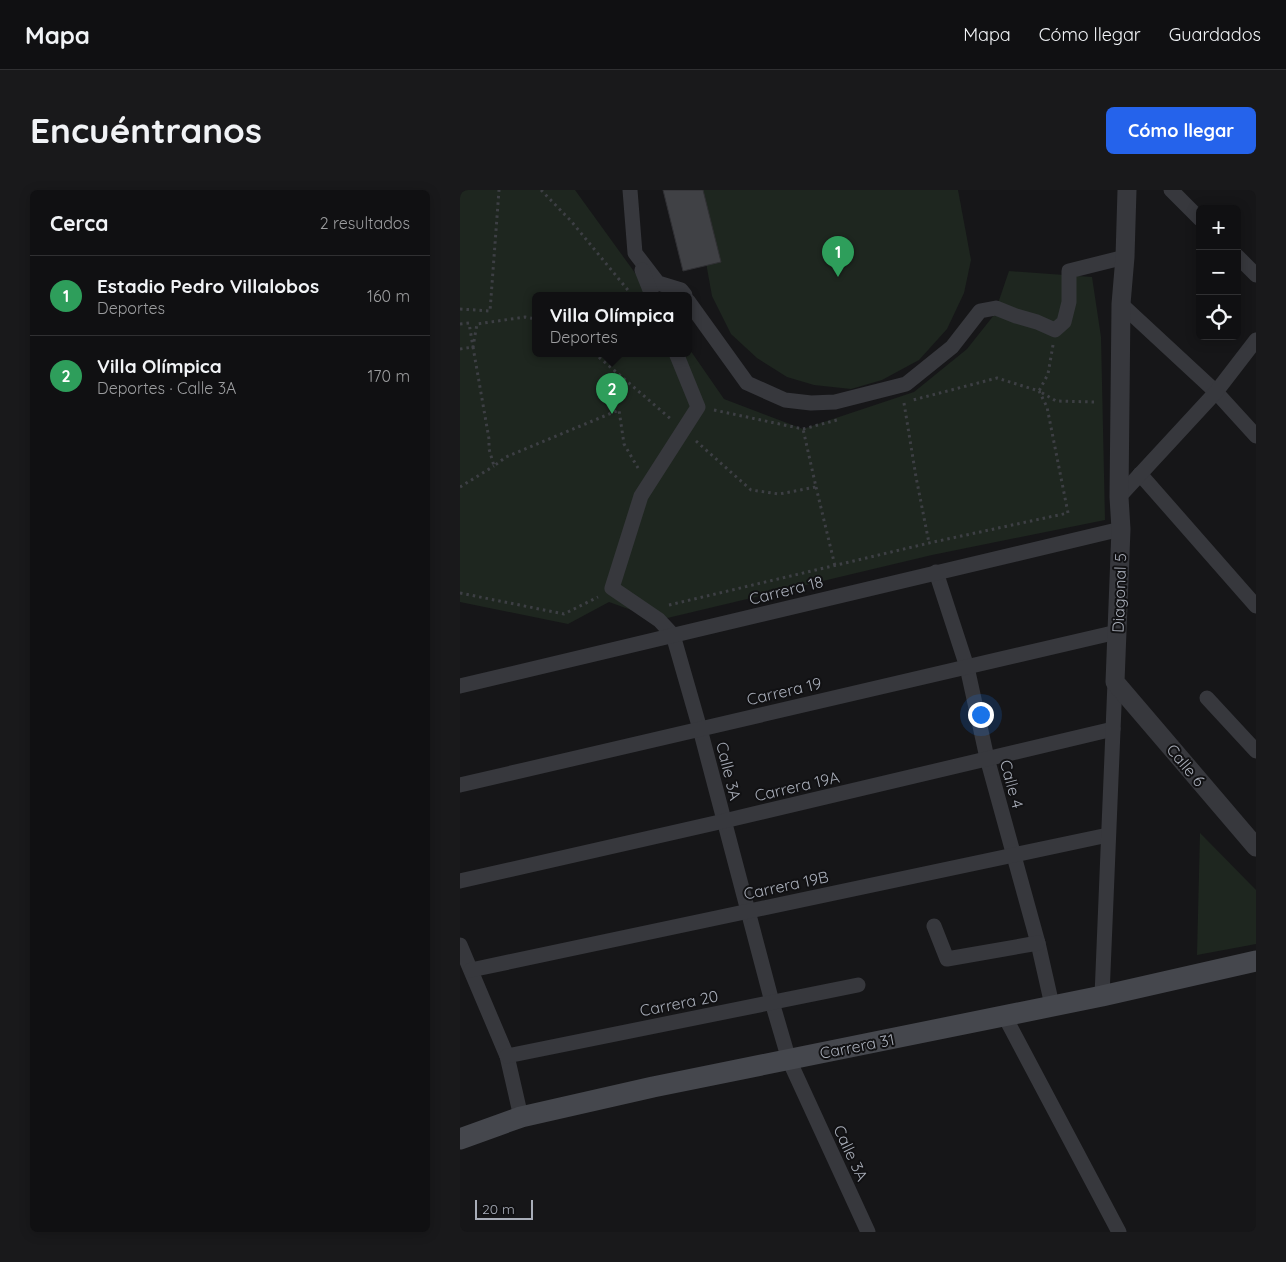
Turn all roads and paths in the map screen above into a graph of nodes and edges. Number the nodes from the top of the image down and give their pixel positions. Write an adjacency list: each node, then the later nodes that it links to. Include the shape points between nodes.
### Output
1 (498, 190): 16 (path, via 490,311)
2 (541, 190): 11 (path)
3 (630, 190): 7 (street)
4 (1126, 190): 8 (street, Diagonal 5)
5 (1171, 190): 6 (street)
6 (1196, 215)
7 (634, 253): 12 (street); 13 (street, via 658,283)
8 (1125, 257): 14 (street, Diagonal 5); 19 (street, via 1069,271 1070,302 1064,322)
9 (1241, 260): 10 (street)
10 (1256, 275)
11 (629, 292)
12 (651, 292)
13 (683, 292)
14 (1121, 304): 26 (street); 40 (street, Diagonal 5)
15 (692, 306): 19 (street, via 747,382 785,400 810,403 835,402 906,384 952,347 980,311 996,308)
16 (460, 308)
17 (532, 318): 21 (path, via 478,324)
18 (460, 324): 21 (path, via 469,323)
19 (1055, 330): 25 (path, via 1048,374)
20 (1256, 340): 26 (street)
21 (473, 347): 22 (path); 35 (path, via 490,438 488,449)
22 (460, 349)
23 (599, 357): 33 (path)
24 (678, 357): 30 (street)
25 (1039, 391): 27 (path, via 1056,401); 28 (path, via 997,378); 42 (path, via 1047,407 1068,512)
26 (1216, 392): 34 (street); 36 (street)
27 (1094, 402)
28 (904, 403): 29 (path); 42 (path)
29 (896, 405)
30 (698, 407): 32 (path); 33 (street, Calle 3A)
31 (838, 420): 32 (path)
32 (803, 429): 39 (path)
33 (684, 430): 37 (street, Calle 3A); 39 (path, via 751,490 779,494)
34 (1256, 436)
35 (494, 466): 37 (path, via 506,457 619,410 624,444); 38 (path)
36 (1140, 474): 40 (street); 47 (street)
37 (648, 485): 46 (street, Calle 3A, via 641,496 612,588)
38 (460, 487)
39 (816, 487): 43 (path)
40 (1119, 497): 41 (street, Diagonal 5)
41 (1121, 529): 44 (street, Carrera 18); 49 (street, Diagonal 5)
42 (930, 543): 43 (path)
43 (836, 566): 48 (path)
44 (936, 572): 50 (street, Carrera 18); 51 (street, Calle 4)
45 (460, 593): 46 (path, via 564,614 607,593)
46 (626, 598): 50 (street, Calle 3A, via 659,620)
47 (1256, 606)
48 (660, 608)
49 (1117, 632): 51 (street, Carrera 19); 52 (street, Diagonal 5)
50 (673, 635): 53 (street, Carrera 18); 55 (street, Calle 3A)
51 (967, 667): 55 (street, Carrera 19); 58 (street, Calle 4)
52 (1115, 682): 56 (street, Diagonal 5); 62 (street, Calle 6)
53 (460, 686)
54 (1207, 698): 57 (street)
55 (700, 729): 59 (street, Carrera 19); 60 (street, Calle 3A)
56 (1113, 729): 58 (street, Carrera 19A); 61 (street, Diagonal 5)
57 (1256, 751)
58 (987, 758): 60 (street, Carrera 19A); 63 (street, Calle 4)
59 (460, 784)
60 (724, 821): 64 (street, Carrera 19A); 65 (street, Calle 3A)
61 (1108, 835): 63 (street, Carrera 19B); 72 (street, Diagonal 5)
62 (1256, 847)
63 (1014, 855): 65 (street, Carrera 19B); 67 (street, Calle 4)
64 (460, 881)
65 (748, 911): 70 (street, Carrera 19B); 73 (street, Calle 3A)
66 (934, 926): 67 (street, via 947,959)
67 (1038, 943): 74 (street, Calle 4)
68 (460, 945): 70 (street)
69 (1256, 961): 72 (main road, Carrera 31)
70 (471, 970): 76 (street)
71 (858, 985): 73 (street, Carrera 20)
72 (1102, 996): 74 (main road, Carrera 31)
73 (772, 1002): 76 (street, Carrera 20); 77 (street, Calle 3A)
74 (1052, 1006): 75 (main road, Carrera 31)
75 (1004, 1015): 77 (main road, Carrera 31); 81 (street)
76 (508, 1056): 78 (street)
77 (789, 1060): 78 (main road, Carrera 31, via 652,1087); 80 (street, Calle 3A)
78 (521, 1118): 79 (main road, Carrera 31)
79 (460, 1139)
80 (868, 1232)
81 (1119, 1232)

